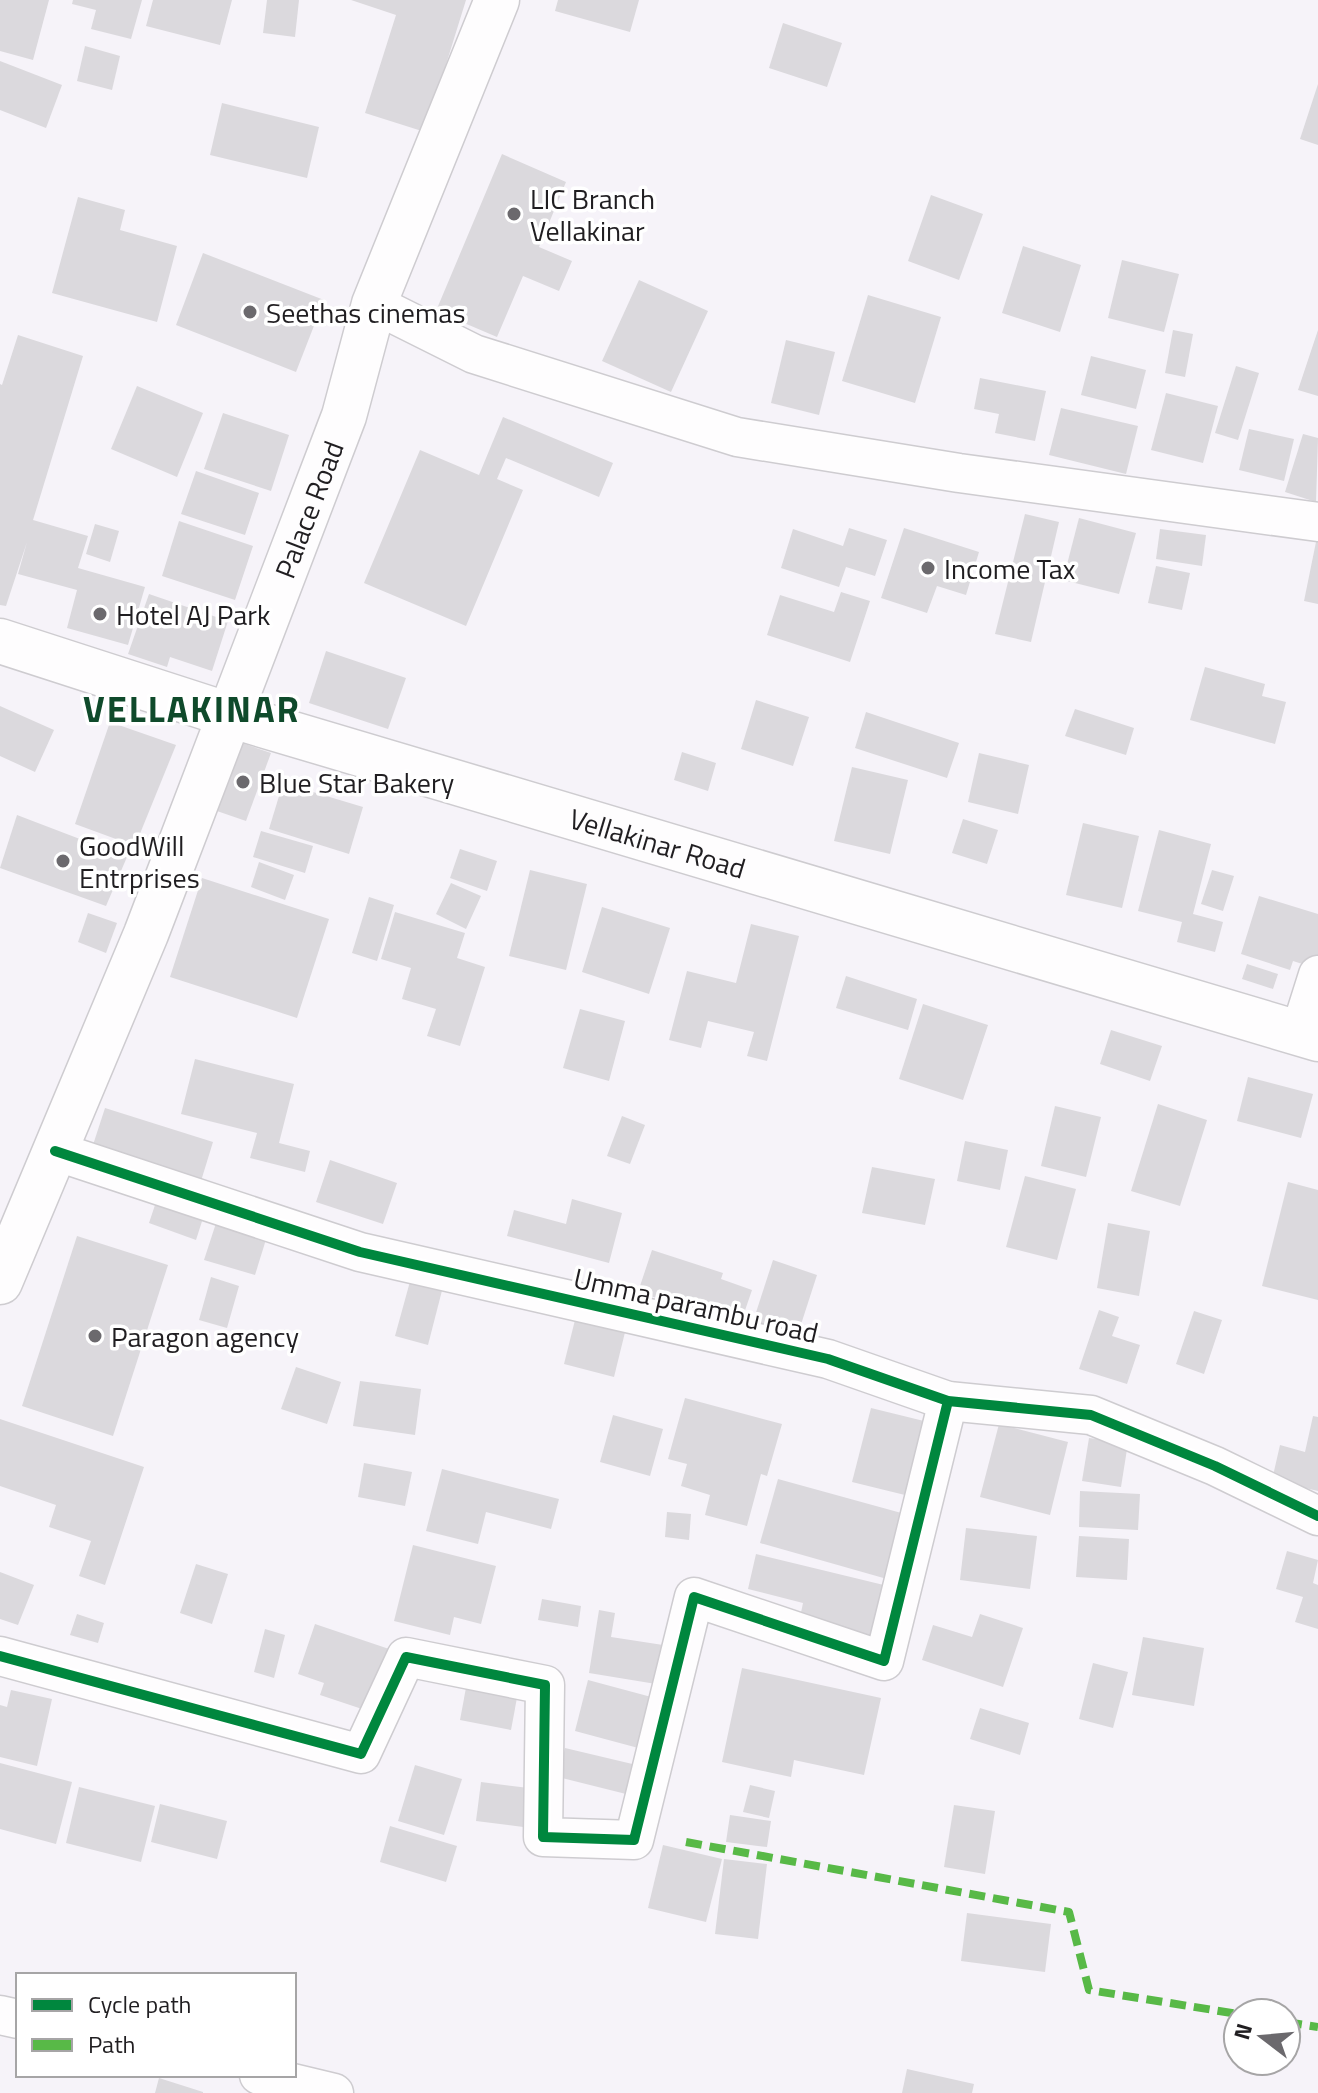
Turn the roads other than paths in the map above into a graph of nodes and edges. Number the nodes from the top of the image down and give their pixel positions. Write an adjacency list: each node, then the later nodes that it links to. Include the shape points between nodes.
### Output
1 (497, 0): 2 (main road, Palace Road)
2 (374, 304): 3 (street, via 474,354 737,437); 5 (main road, Palace Road, via 344,416)
3 (1318, 522)
4 (0, 641): 5 (main road, Vellakinar Road)
5 (229, 715): 7 (main road, Vellakinar Road); 8 (main road, Palace Road, via 146,934)
6 (1318, 975): 7 (street)
7 (1309, 1036)
8 (55, 1151): 9 (main road, Palace Road); 11 (street, Umma parambu road, via 360,1252 828,1359)
9 (12, 1218): 10 (main road, Palace Road)
10 (0, 1282)
11 (948, 1401): 12 (street, Umma parambu road, via 1091,1415); 13 (street, via 884,1661 694,1597 634,1840 543,1837 545,1685 406,1657 361,1754)
12 (1318, 1516)
13 (0, 1656)
14 (267, 2077): 15 (street)
15 (334, 2093)

